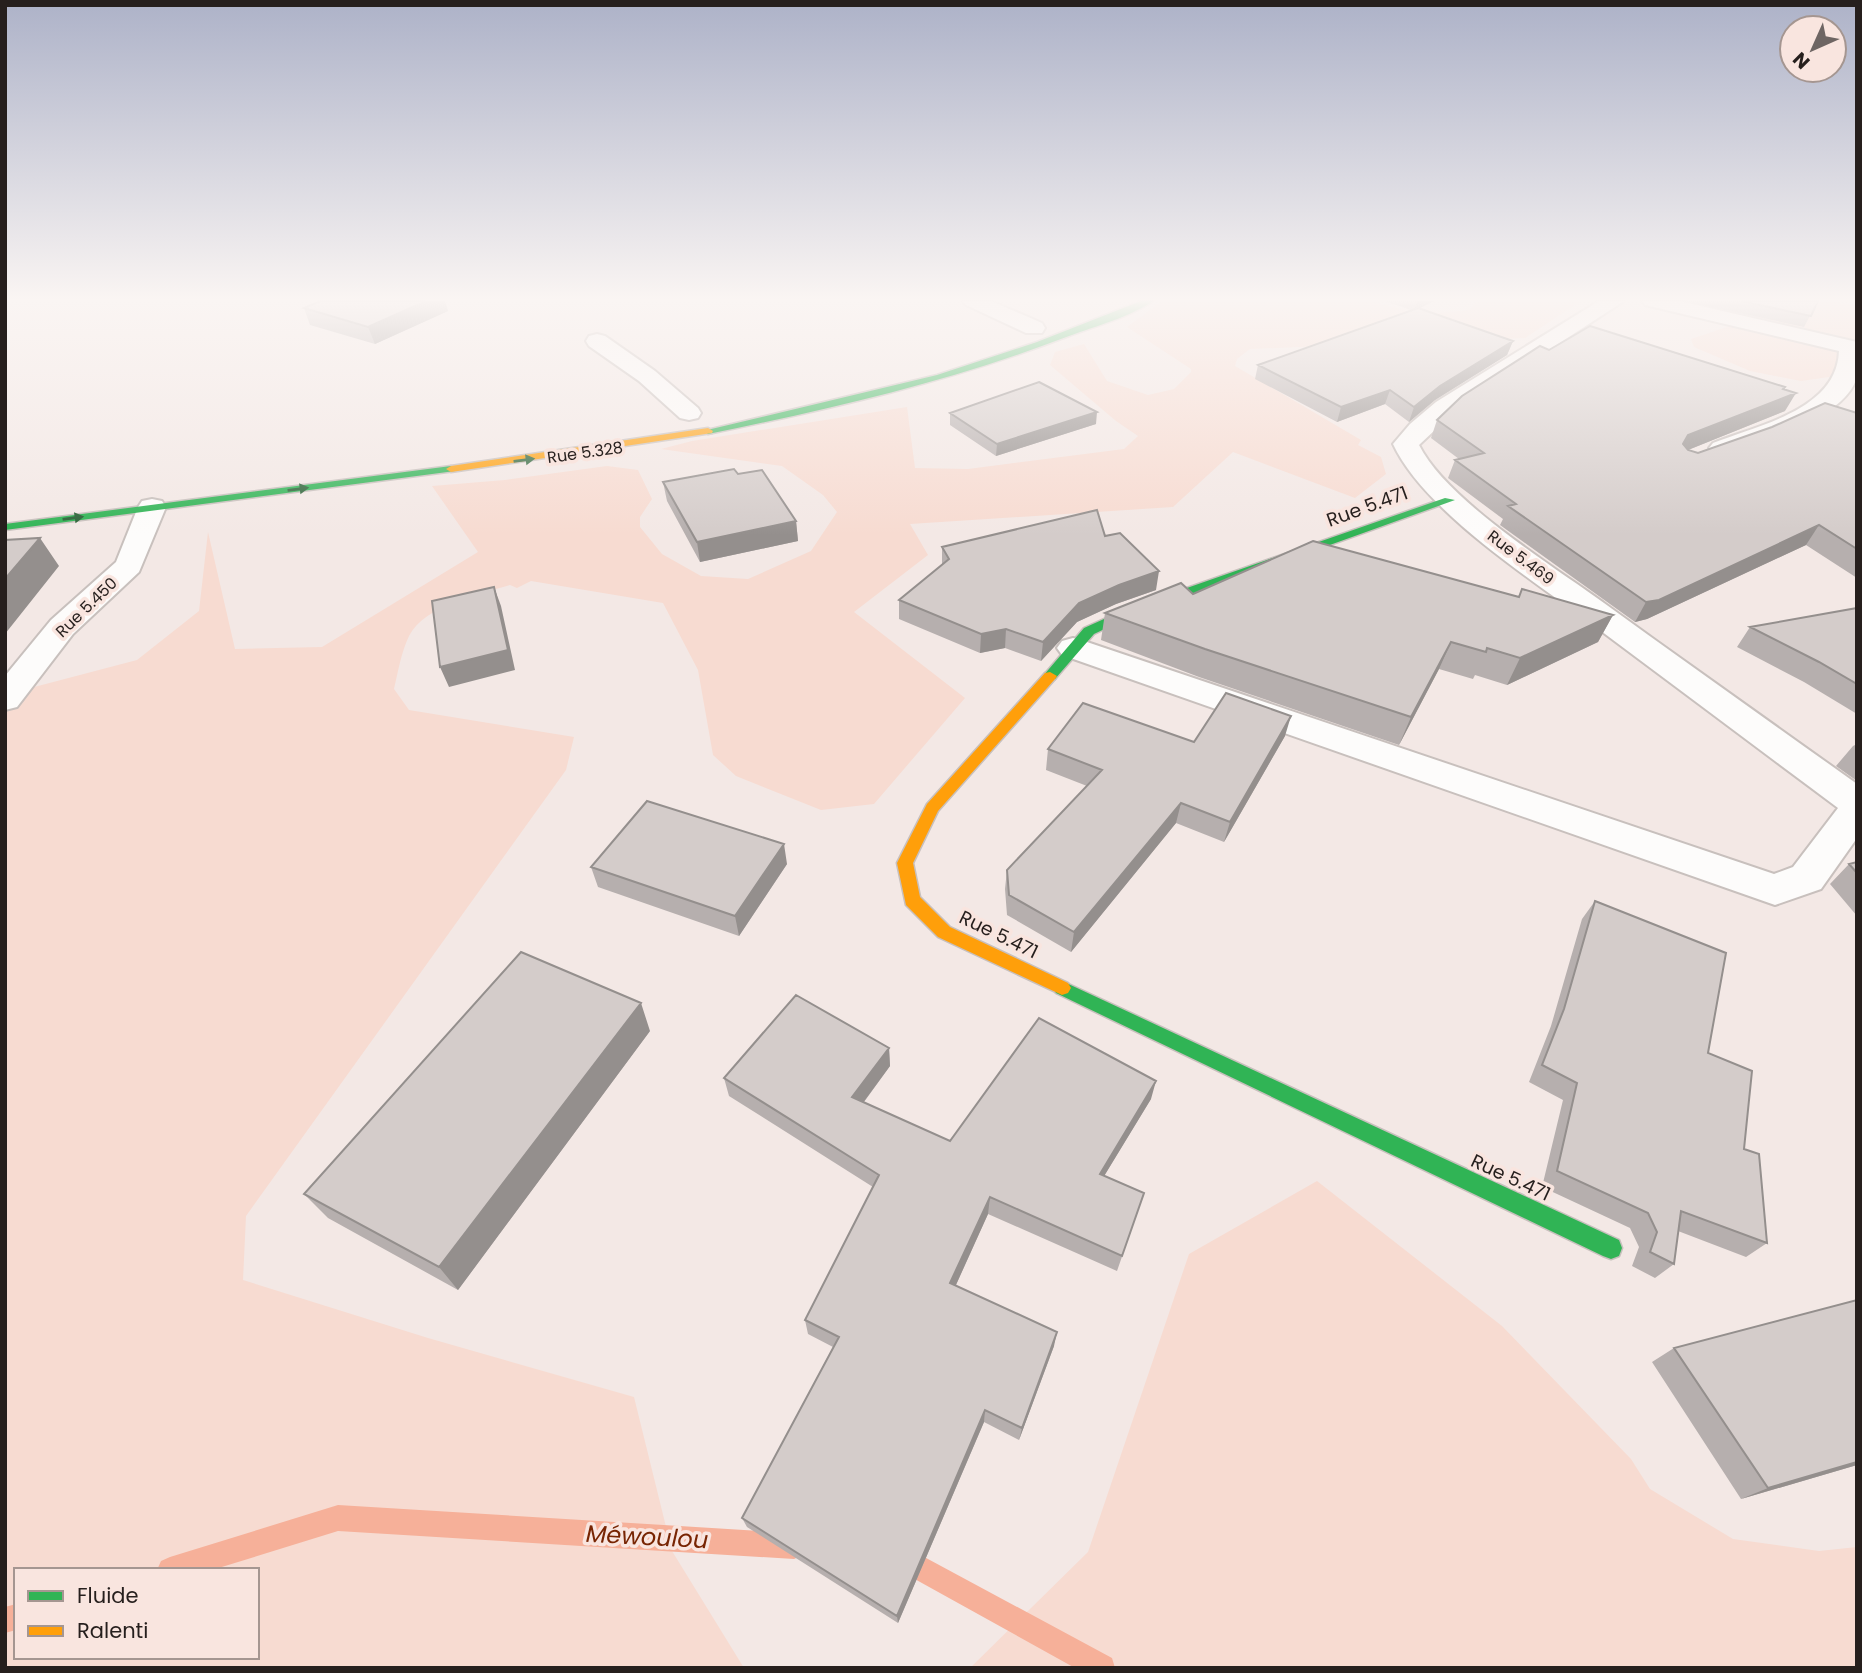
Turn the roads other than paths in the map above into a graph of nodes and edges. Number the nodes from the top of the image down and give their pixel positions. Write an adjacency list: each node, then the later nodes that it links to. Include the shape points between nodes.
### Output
1 (650, 379): 5 (street)
2 (934, 379): 10 (main road, Rue 5.328, one-way to 2, via 673,438)
3 (1490, 379): 9 (street, Rue 5.469, via 1445,407 1406,444 1414,461)
4 (1845, 379): 8 (street, via 1830,399 1804,414)
5 (686, 413)
6 (605, 430): 7 (main road, Rue 5.328)
7 (470, 450)
8 (1701, 456)
9 (1449, 499): 12 (main road, Rue 5.471, via 1128,613 1089,631); 14 (street, Rue 5.469, via 1519,556)
10 (152, 507): 11 (main road, Rue 5.328, one-way to 10); 13 (street, Rue 5.450, via 129,565 62,627)
11 (5, 527)
12 (1073, 648): 15 (street, via 1775,890 1807,878); 16 (main road, Rue 5.471, via 932,808 905,863 912,900 944,932)
13 (5, 699)
14 (1857, 803)
15 (1857, 809)
16 (1611, 1248)

